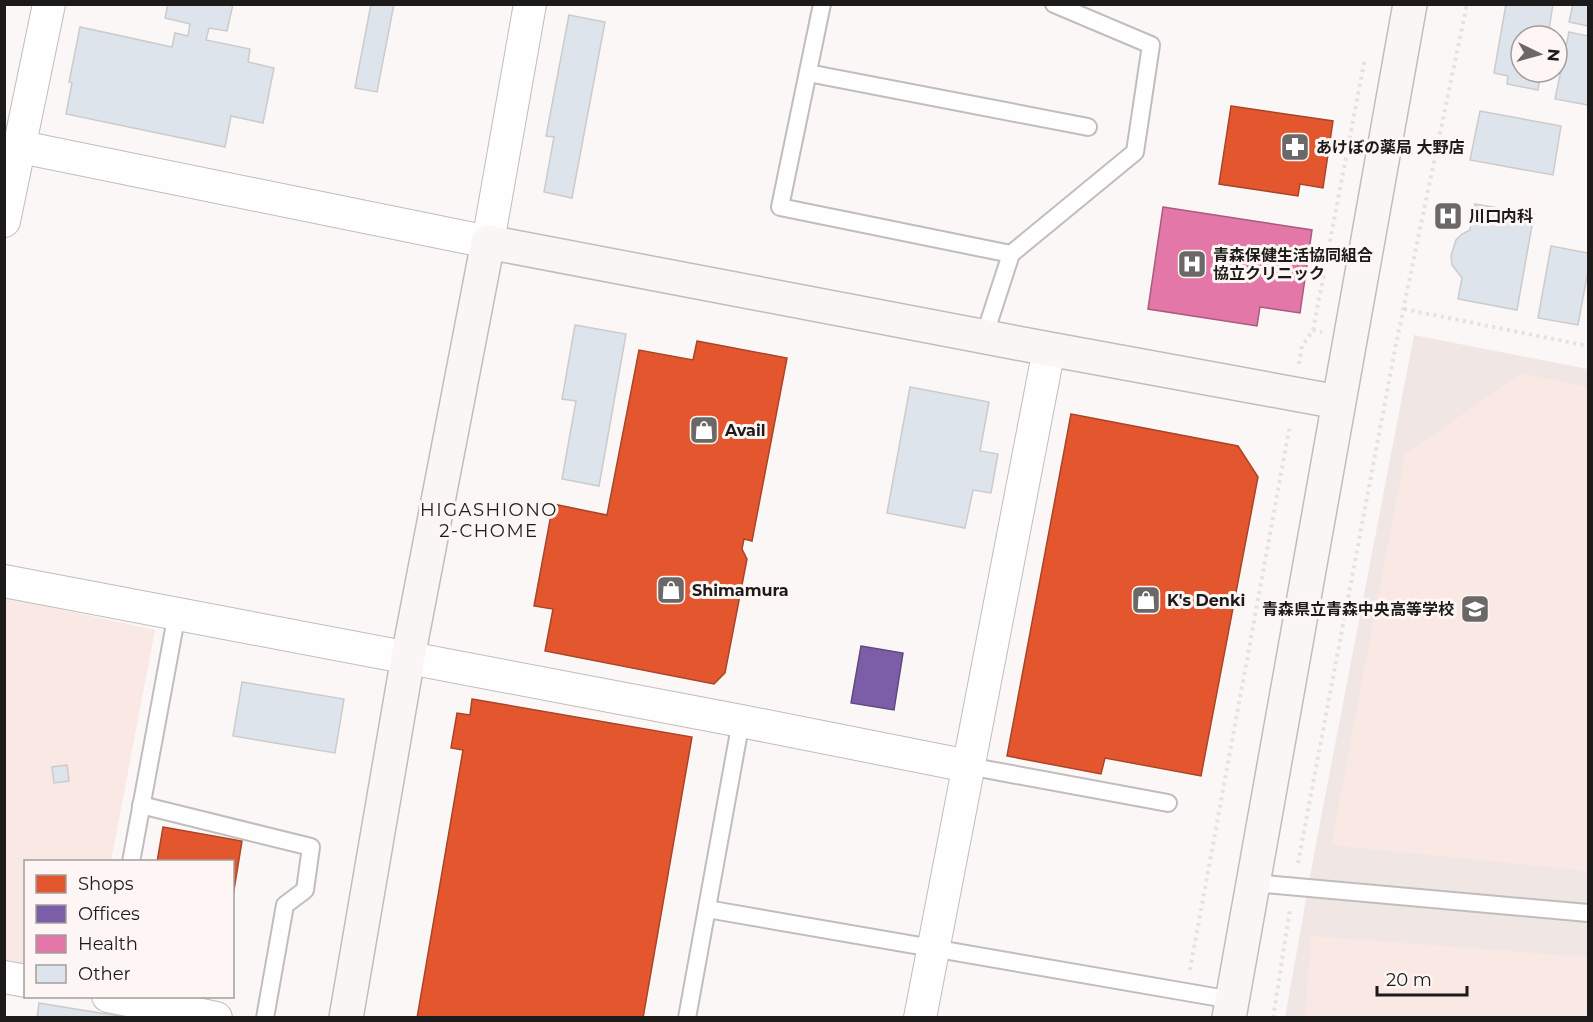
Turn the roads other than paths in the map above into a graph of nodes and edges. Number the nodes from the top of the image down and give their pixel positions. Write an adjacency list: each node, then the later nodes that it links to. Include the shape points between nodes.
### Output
1 (49, 4): 8 (street)
2 (530, 4): 10 (street)
3 (822, 4): 6 (lane)
4 (1054, 4): 11 (lane, via 1151,45 1135,152)
5 (1410, 4): 14 (street)
6 (808, 73): 7 (lane); 11 (lane, via 780,207)
7 (1088, 127)
8 (21, 147): 9 (street); 10 (street)
9 (4, 221)
10 (488, 242): 12 (street); 17 (street)
11 (1011, 254): 12 (lane)
12 (984, 337): 13 (street)
13 (1049, 349): 14 (street); 19 (street)
14 (1338, 402): 23 (street)
15 (4, 581): 16 (street)
16 (177, 613): 17 (street); 21 (lane)
17 (408, 657): 18 (street); 33 (street)
18 (741, 720): 19 (street); 24 (lane)
19 (968, 766): 20 (lane); 26 (street)
20 (1168, 803)
21 (141, 806): 22 (lane); 32 (lane, via 311,847 304,890 285,905)
22 (130, 860)
23 (1253, 883): 25 (lane); 30 (street)
24 (707, 909): 26 (lane); 34 (lane)
25 (1588, 913)
26 (933, 949): 30 (lane, via 1186,993); 35 (street)
27 (4, 976): 28 (street)
28 (24, 981)
29 (118, 998): 31 (street)
30 (1230, 1009)
31 (216, 1017)
32 (265, 1017)
33 (346, 1017)
34 (687, 1017)
35 (920, 1017)

